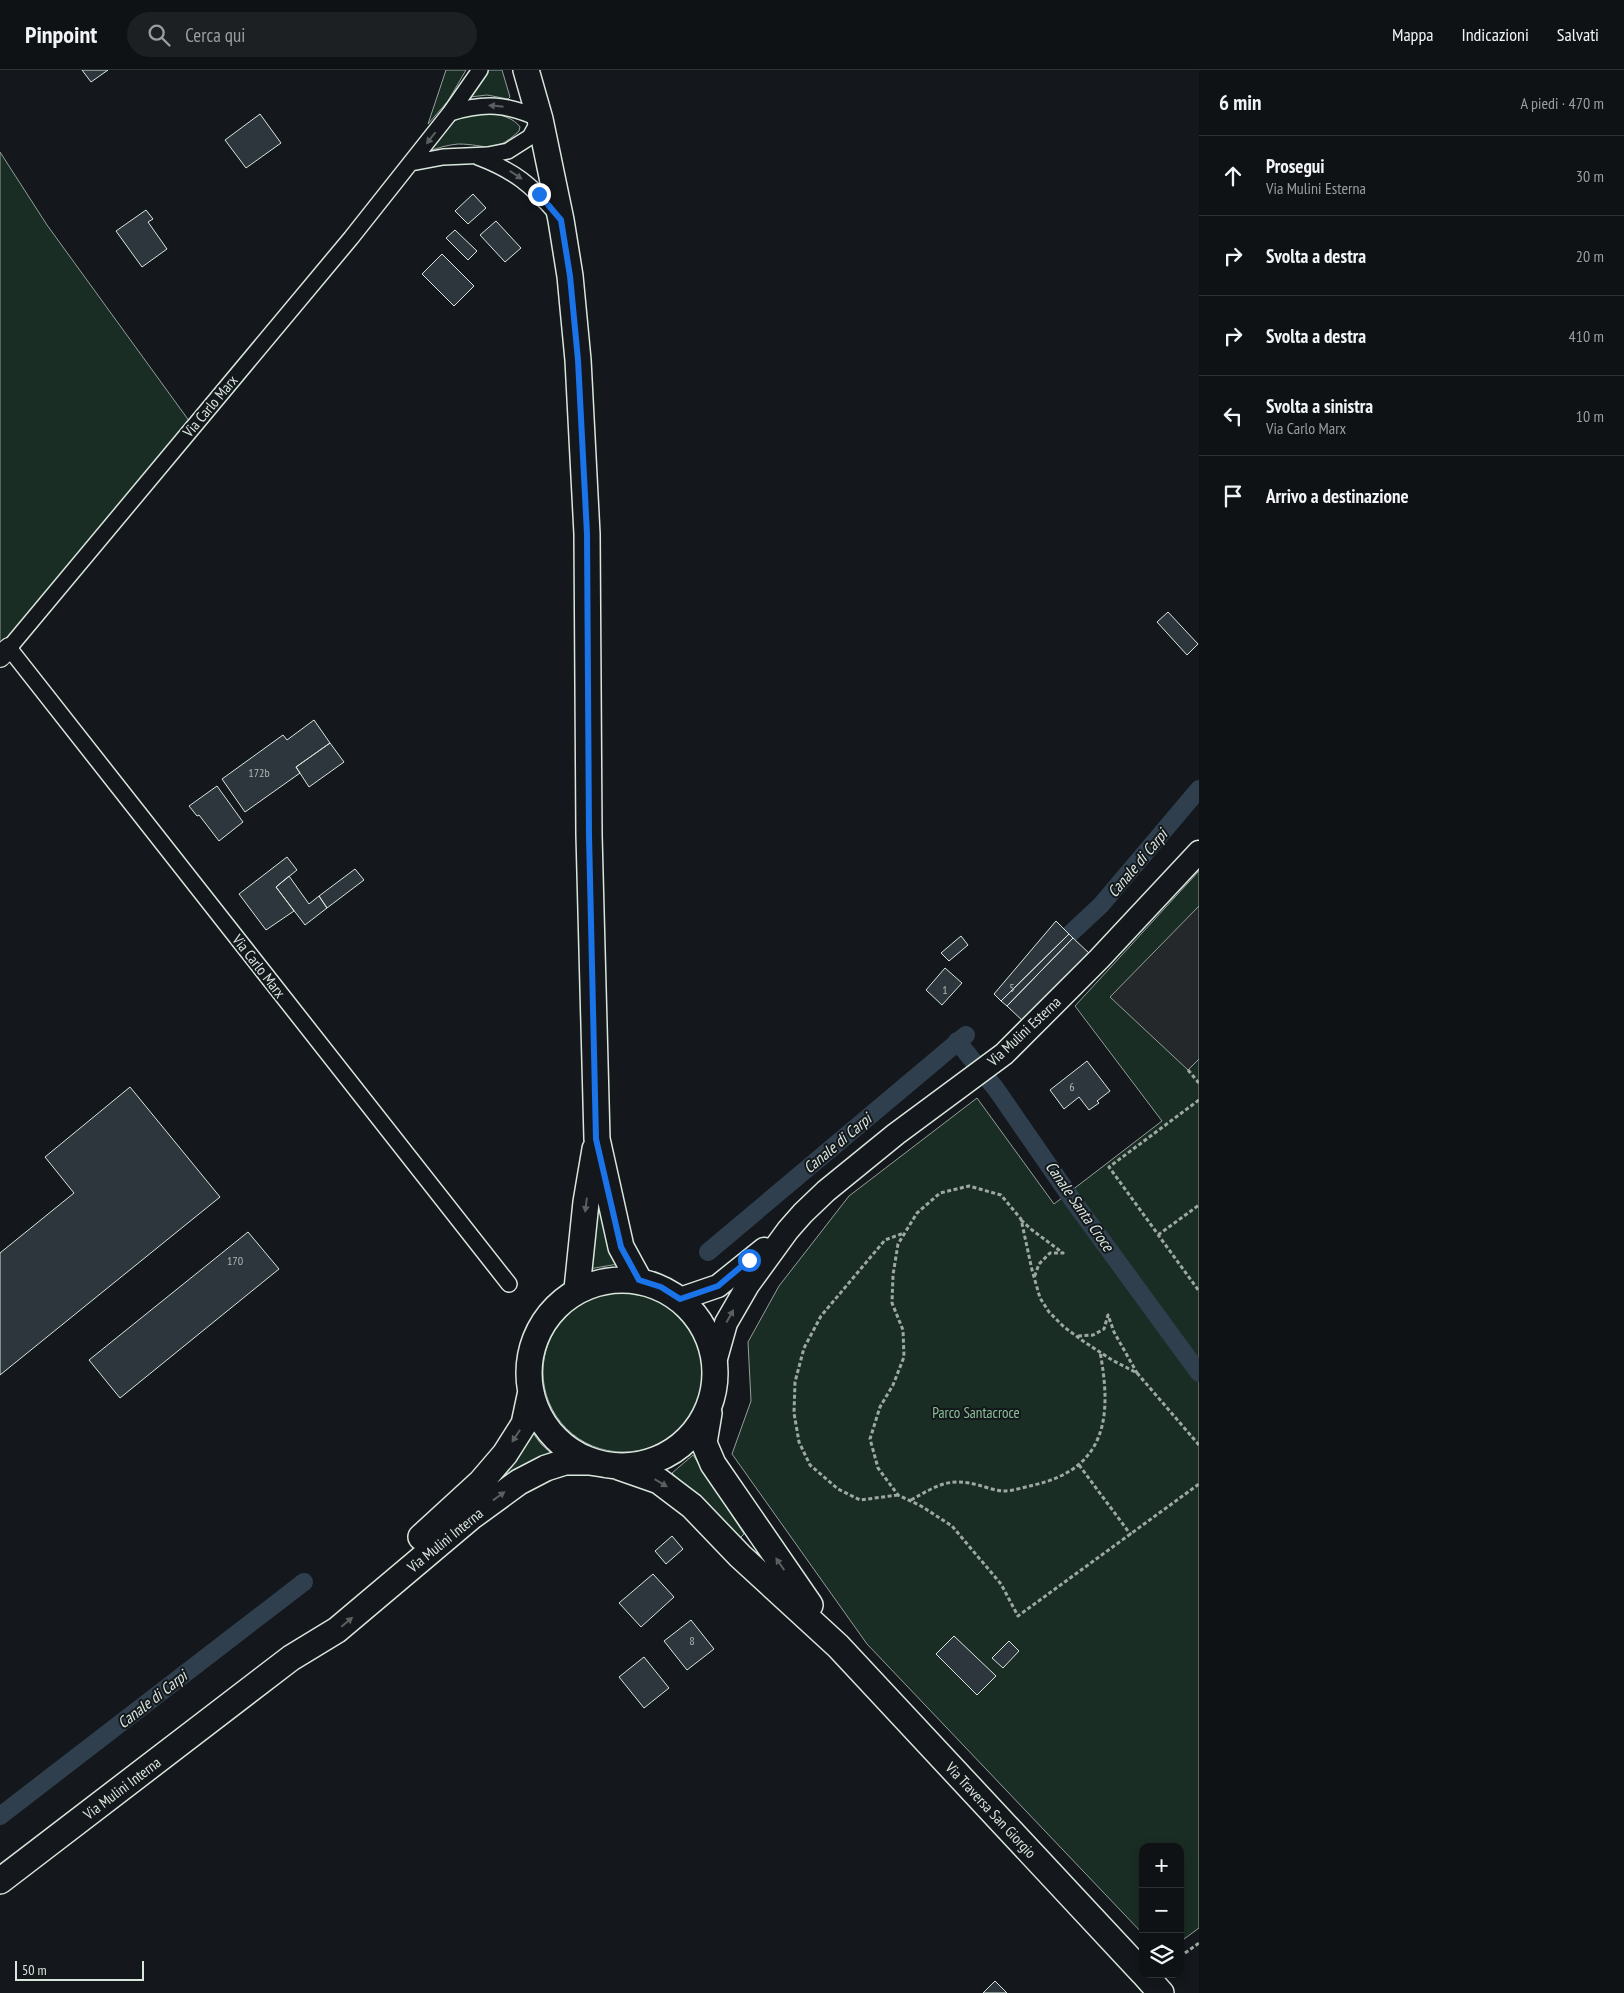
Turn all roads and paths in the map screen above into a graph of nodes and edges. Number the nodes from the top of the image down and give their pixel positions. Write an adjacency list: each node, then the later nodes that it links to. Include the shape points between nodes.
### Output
1 (480, 70): 3 (street, Via Carlo Marx)
2 (526, 70): 4 (main road)
3 (450, 113): 4 (street, one-way to 3, via 520,110 492,105 471,106); 6 (street, Via Carlo Marx, one-way to 6)
4 (540, 119): 5 (street, via 530,137 508,151); 7 (main road)
5 (472, 155): 6 (street); 7 (street, one-way to 7, via 516,174)
6 (411, 163): 8 (street, Via Carlo Marx)
7 (561, 220): 13 (main road, via 578,360 587,534 589,845)
8 (4, 653): 21 (street, Via Carlo Marx)
9 (1199, 852): 16 (main road, Via Mulini Esterna, via 1004,1054 826,1191)
10 (1188, 1070): 11 (path)
11 (1199, 1083)
12 (1199, 1100): 18 (path, via 1109,1167)
13 (596, 1139): 20 (main road, via 621,1247); 22 (main road, one-way to 22)
14 (1199, 1205): 18 (path)
15 (1021, 1219): 17 (path, via 1001,1195 969,1186 940,1193 917,1213); 19 (path); 19 (path, via 1063,1253 1050,1253 1039,1264)
16 (788, 1230): 24 (main road, Via Mulini Esterna, via 718,1286); 27 (main road, Via Mulini Esterna, one-way to 16, via 726,1324 748,1285)
17 (905, 1233): 35 (path, via 898,1244 892,1303 903,1330 904,1357 880,1407 870,1439 878,1468); 35 (path, via 885,1240 821,1316 804,1348 795,1382 794,1413 799,1442 810,1465 838,1489 860,1500)
18 (1158, 1235): 23 (path)
19 (1034, 1278): 25 (path, via 1040,1298 1049,1312)
20 (639, 1280): 22 (main road, Via Traversa San Giorgio, via 607,1279); 24 (main road, Via Traversa San Giorgio, via 661,1287)
21 (509, 1284)
22 (577, 1289): 29 (main road, via 554,1310 538,1333 530,1362)
23 (1199, 1291)
24 (680, 1299): 27 (main road, Via Traversa San Giorgio, via 698,1317 709,1338)
25 (1077, 1336): 26 (path); 28 (path, via 1093,1335 1104,1329 1108,1315)
26 (1100, 1352): 28 (path); 32 (path, via 1106,1408 1098,1441)
27 (715, 1362): 30 (main road, Via Traversa San Giorgio)
28 (1137, 1373): 31 (path)
29 (531, 1391): 33 (main road, via 537,1414 551,1435 570,1451 592,1462); 39 (main road, Via Mulini Interna, one-way to 39, via 524,1424 505,1454 481,1482 440,1522 324,1619)
30 (711, 1403): 33 (main road, via 703,1419 681,1446 650,1462); 38 (main road, Via Traversa San Giorgio, one-way to 30, via 713,1464 704,1443)
31 (1199, 1445)
32 (1079, 1465): 36 (path, via 1051,1481 1004,1491 961,1481 938,1484); 37 (path)
33 (616, 1466): 38 (main road, Via Traversa San Giorgio, one-way to 38, via 659,1481 692,1506 740,1556); 39 (main road, Via Mulini Interna, one-way to 33, via 337,1630 518,1482 565,1462)
34 (1199, 1484): 37 (path)
35 (898, 1495): 36 (path)
36 (910, 1501): 37 (path, via 952,1526 1001,1584 1018,1616)
37 (1131, 1535)
38 (838, 1646): 43 (main road, Via Traversa San Giorgio)
39 (291, 1658): 40 (main road, Via Mulini Interna)
40 (0, 1881)
41 (1199, 1942): 42 (path)
42 (1185, 1953)
43 (1139, 1970)
44 (1147, 1978): 45 (main road, Via Traversa San Giorgio)
45 (1161, 1993)

